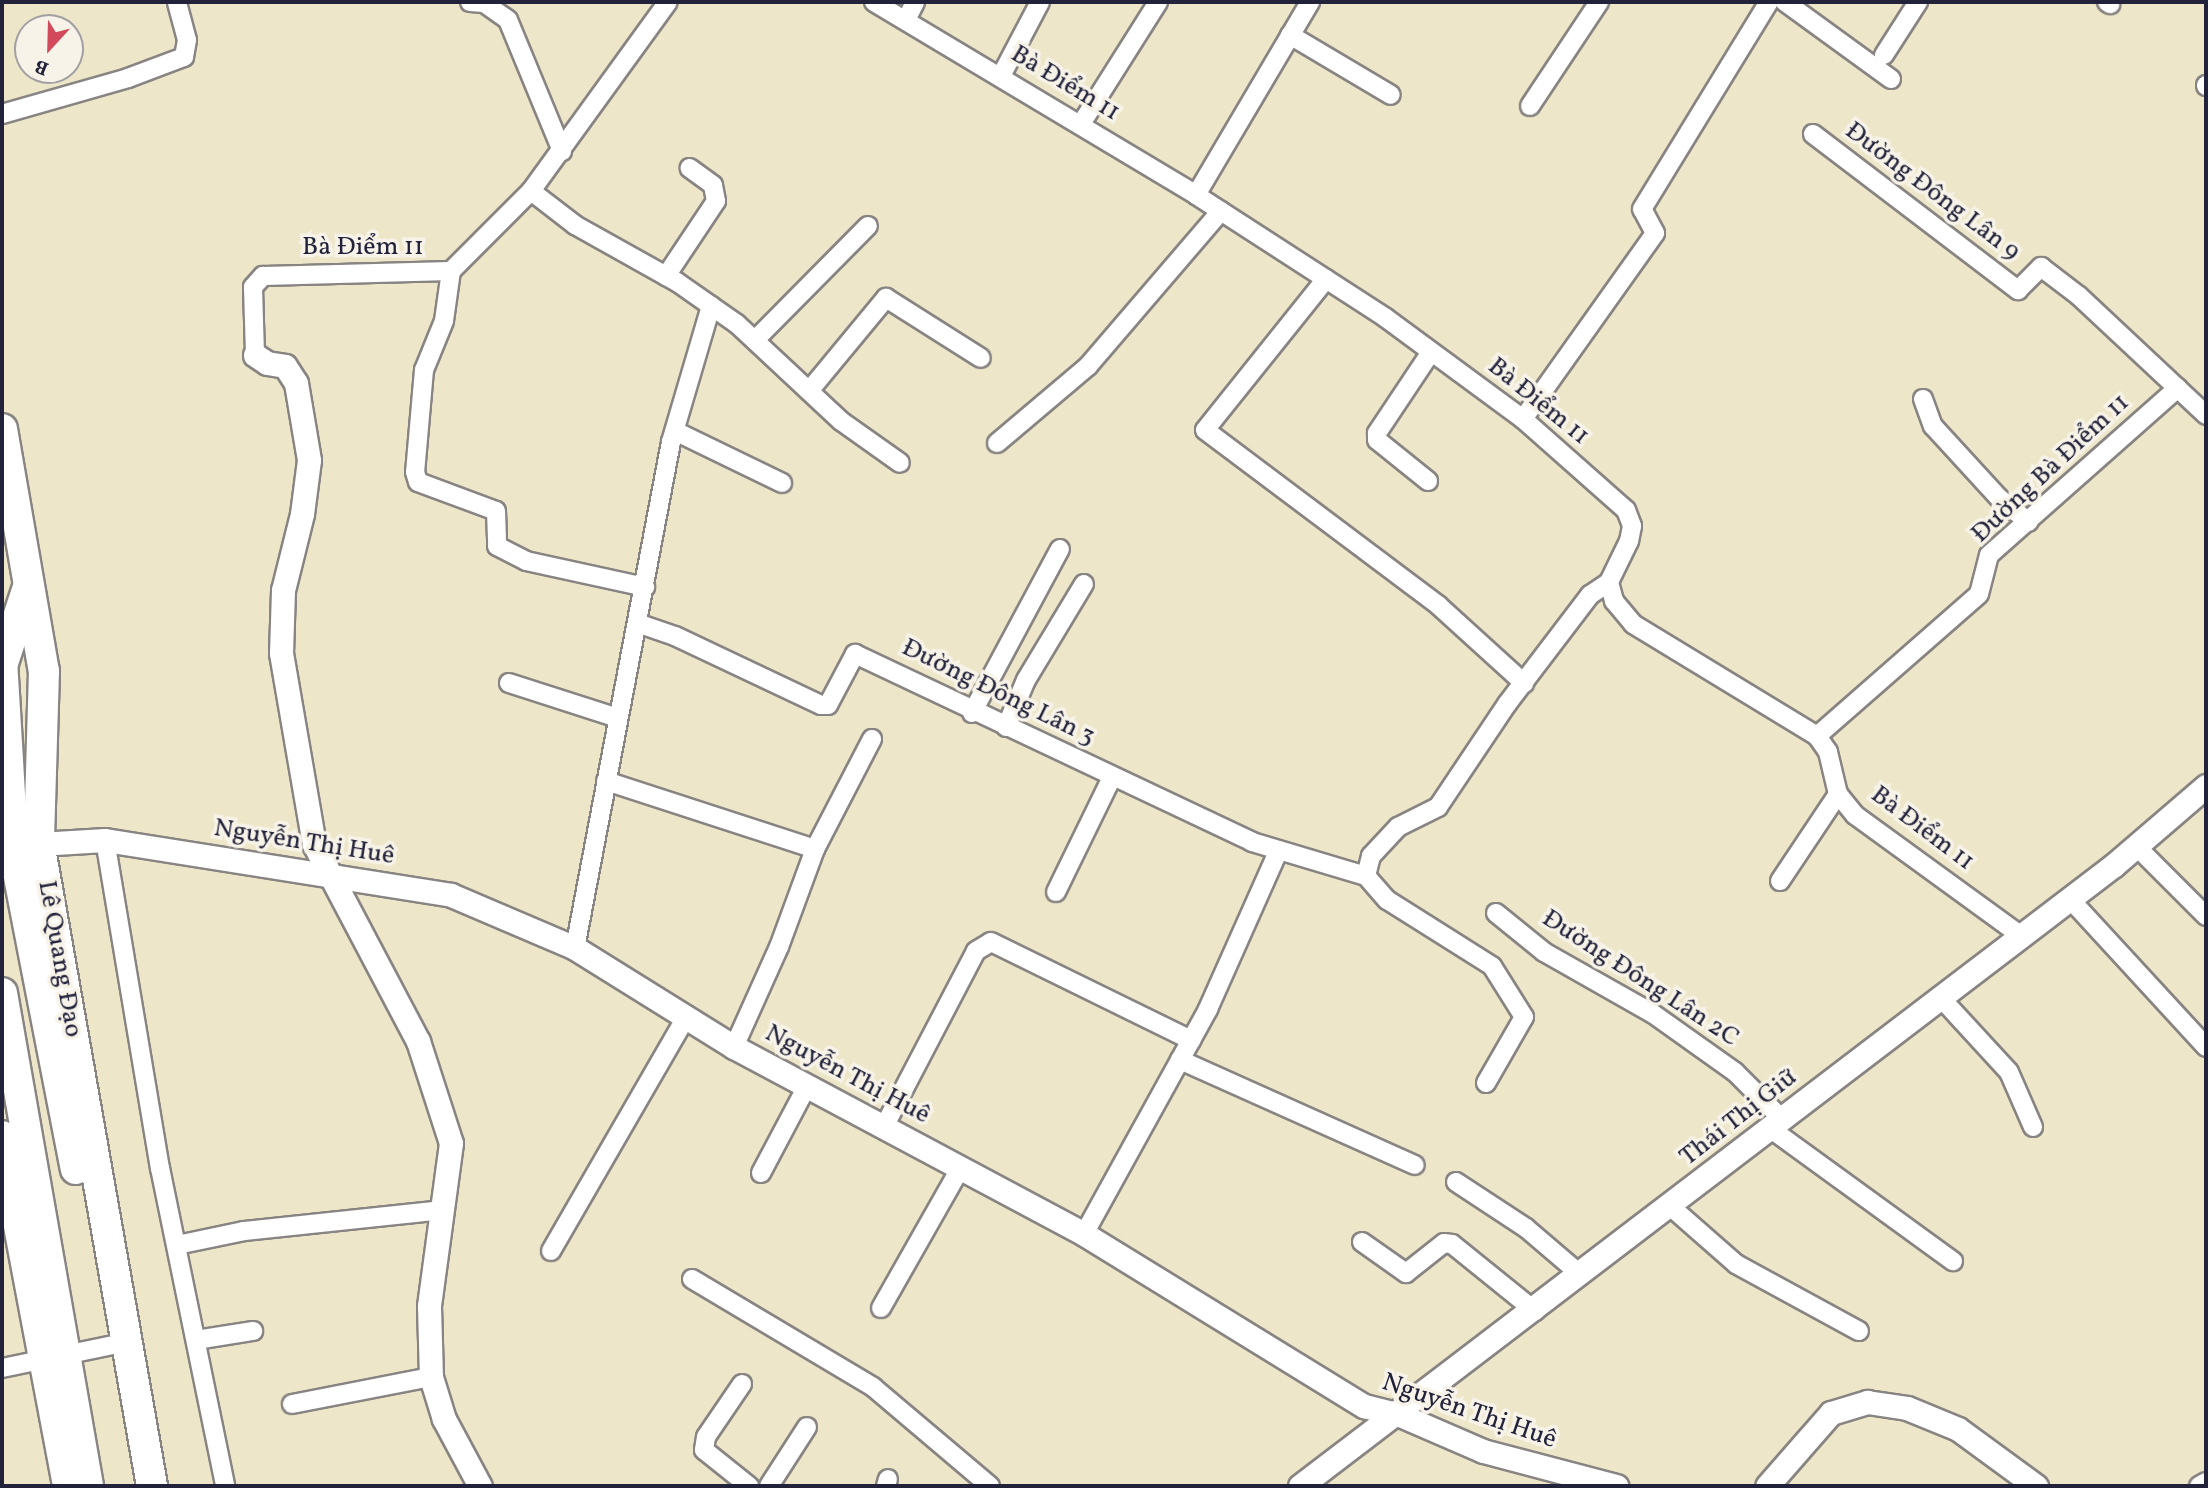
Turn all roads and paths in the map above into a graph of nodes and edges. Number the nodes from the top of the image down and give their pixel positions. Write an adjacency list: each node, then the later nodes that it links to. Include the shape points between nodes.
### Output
1 (177, 2): 20 (street, via 187,40 184,57)
2 (470, 2): 23 (street, via 484,4 508,20 544,117)
3 (668, 2): 23 (street, Bà Điểm 11)
4 (874, 2): 13 (street, Bà Điểm 11)
5 (915, 2): 13 (street)
6 (1040, 2): 16 (street)
7 (1158, 2): 21 (street)
8 (1310, 2): 14 (street)
9 (1599, 2): 19 (street)
10 (1769, 2): 41 (street, via 1642,209 1655,233)
11 (1785, 2): 17 (street)
12 (1918, 2): 15 (street)
13 (906, 20): 16 (street, Bà Điểm 11)
14 (1290, 35): 18 (street); 26 (street)
15 (1884, 55)
16 (1001, 76): 21 (street, Bà Điểm 11)
17 (1891, 79)
18 (1391, 95)
19 (1530, 106)
20 (2, 114)
21 (1081, 124): 26 (street, Bà Điểm 11)
22 (1813, 134): 37 (street, Đường Đông Lân 9, via 2018,290 2041,267)
23 (562, 151): 25 (street, Bà Điểm 11)
24 (690, 168): 30 (street, via 713,186 716,201)
25 (531, 191): 29 (street, Bà Điểm 11); 30 (street, via 575,225)
26 (1196, 195): 27 (street, Bà Điểm 11)
27 (1221, 211): 31 (street, Bà Điểm 11); 44 (street, via 1088,366)
28 (868, 226): 33 (street)
29 (451, 271): 35 (street, Bà Điểm 11, via 262,275 253,287); 53 (street, via 444,321 424,370 415,472 418,482 496,511 497,546 526,561)
30 (666, 276): 32 (street)
31 (1326, 279): 34 (street, Bà Điểm 11); 58 (street, via 1205,430 1439,606)
32 (711, 306): 33 (street); 43 (street)
33 (756, 340): 38 (street)
34 (1432, 352): 41 (street, Bà Điểm 11); 46 (street, via 1377,433 1377,439)
35 (256, 355): 74 (street, via 267,363 285,366 296,383 309,460 302,514 283,590 281,653 314,844)
36 (981, 358): 38 (street, via 886,298)
37 (2178, 388): 40 (street, Đường Đông Lân 9); 48 (street, Đường Bà Điểm 11)
38 (809, 391): 45 (street, via 841,421)
39 (1923, 399): 48 (street, via 1933,426 1998,498)
40 (2206, 415)
41 (1523, 419): 50 (street, Bà Điểm 11, via 1626,510 1632,526 1629,541)
42 (2, 429): 51 (highway, Lê Quang Đạo)
43 (675, 431): 47 (street); 53 (street)
44 (997, 443)
45 (900, 463)
46 (1428, 481)
47 (782, 483)
48 (2029, 522): 62 (street, Đường Bà Điểm 11, via 1989,555 1979,594)
49 (1060, 549): 59 (street)
50 (1609, 582): 58 (street, via 1590,595); 62 (street, via 1614,601 1633,624)
51 (29, 583): 56 (highway); 69 (highway, Lê Quang Đạo, via 44,671)
52 (1084, 584): 61 (street, via 1026,680)
53 (645, 587): 54 (street)
54 (637, 623): 59 (street, Đường Đông Lân 3, via 675,636 821,705 828,705 855,654); 60 (street)
55 (2, 660): 56 (highway, Lê Quang Đạo)
56 (2, 666): 69 (highway, Lê Quang Đạo)
57 (509, 682): 60 (street)
58 (1524, 682): 73 (street, via 1438,807 1398,827 1371,856)
59 (972, 713): 61 (street, Đường Đông Lân 3)
60 (618, 718): 65 (street)
61 (1006, 727): 64 (street, Đường Đông Lân 3)
62 (1817, 736): 67 (street, Bà Điểm 11, via 1828,752)
63 (872, 739): 71 (street)
64 (1112, 777): 72 (street, Đường Đông Lân 3); 76 (street)
65 (606, 781): 71 (street); 81 (street)
66 (2206, 786): 70 (street, Thái Thị Giữ)
67 (1838, 794): 75 (street); 80 (street, Bà Điểm 11, via 1855,814)
68 (105, 840): 69 (street, Nguyễn Thị Huê); 74 (street, Nguyễn Thị Huê); 104 (street)
69 (26, 844): 114 (highway, Lê Quang Đạo)
70 (2136, 846): 77 (street, Thái Thị Giữ); 79 (street)
71 (815, 849): 86 (street, via 779,947)
72 (1278, 852): 73 (street, Đường Đông Lân 3); 85 (street)
73 (1366, 876): 89 (street, via 1387,900 1492,967 1524,1017)
74 (330, 879): 81 (street, Nguyễn Thị Huê, via 439,891); 101 (street, via 418,1041 451,1143)
75 (1780, 881)
76 (1056, 892)
77 (2070, 899): 80 (street, Thái Thị Giữ); 87 (street)
78 (1496, 913): 91 (street, Đường Đông Lân 2C, via 1544,951 1652,1013 1724,1065)
79 (2206, 916)
80 (2020, 935): 83 (street, Thái Thị Giữ)
81 (575, 948): 84 (street, Nguyễn Thị Huê)
82 (2, 993): 99 (highway)
83 (1941, 998): 91 (street, Thái Thị Giữ); 93 (street, via 2009,1072)
84 (687, 1015): 86 (street, Nguyễn Thị Huê); 105 (street)
85 (1191, 1040): 88 (street); 92 (street, via 991,942 976,951)
86 (734, 1047): 90 (street, Nguyễn Thị Huê)
87 (2206, 1047)
88 (1180, 1060): 95 (street); 102 (street)
89 (1486, 1083)
90 (807, 1086): 92 (street, Nguyễn Thị Huê); 97 (street)
91 (1777, 1124): 100 (street, Thái Thị Giữ); 106 (street, Đường Đông Lân 2C)
92 (885, 1125): 96 (street, Nguyễn Thị Huê)
93 (2033, 1127)
94 (2, 1136): 99 (highway)
95 (1415, 1165)
96 (961, 1167): 102 (street, Nguyễn Thị Huê); 109 (street)
97 (761, 1173)
98 (1456, 1182): 107 (street, via 1526,1228)
99 (24, 1195): 115 (highway)
100 (1670, 1206): 107 (street, Thái Thị Giữ); 112 (street, via 1736,1264)
101 (444, 1210): 104 (street, via 244,1231); 117 (street, via 429,1306)
102 (1084, 1234): 120 (street, Nguyễn Thị Huê, via 1364,1406)
103 (1362, 1242): 110 (street, via 1406,1273 1444,1243 1459,1246)
104 (177, 1245): 113 (street)
105 (551, 1251)
106 (1952, 1261)
107 (1581, 1275): 110 (street, Thái Thị Giữ)
108 (692, 1279): 131 (street, via 873,1387)
109 (881, 1308)
110 (1535, 1311): 120 (street, Thái Thị Giữ)
111 (253, 1331): 113 (street)
112 (1859, 1331)
113 (196, 1340): 127 (street)
114 (119, 1345): 115 (street); 125 (highway, Lê Quang Đạo); 126 (highway, Lê Quang Đạo)
115 (53, 1357): 116 (street); 123 (highway); 124 (highway)
116 (2, 1368)
117 (431, 1377): 119 (street); 128 (street, via 444,1419)
118 (742, 1384): 129 (street, via 706,1437 704,1450)
119 (292, 1404)
120 (1400, 1415): 132 (street, Thái Thị Giữ); 133 (street, Nguyễn Thị Huê, via 1483,1451)
121 (807, 1427): 130 (street)
122 (2206, 1482): 136 (street)
123 (68, 1486)
124 (88, 1486)
125 (135, 1486)
126 (152, 1486)
127 (225, 1486)
128 (480, 1486)
129 (748, 1486)
130 (769, 1486)
131 (990, 1486)
132 (1300, 1486)
133 (1616, 1486)
134 (1767, 1486): 135 (street, via 1831,1413 1867,1402 1907,1408 1958,1429)
135 (2036, 1486)
136 (2199, 1486)

